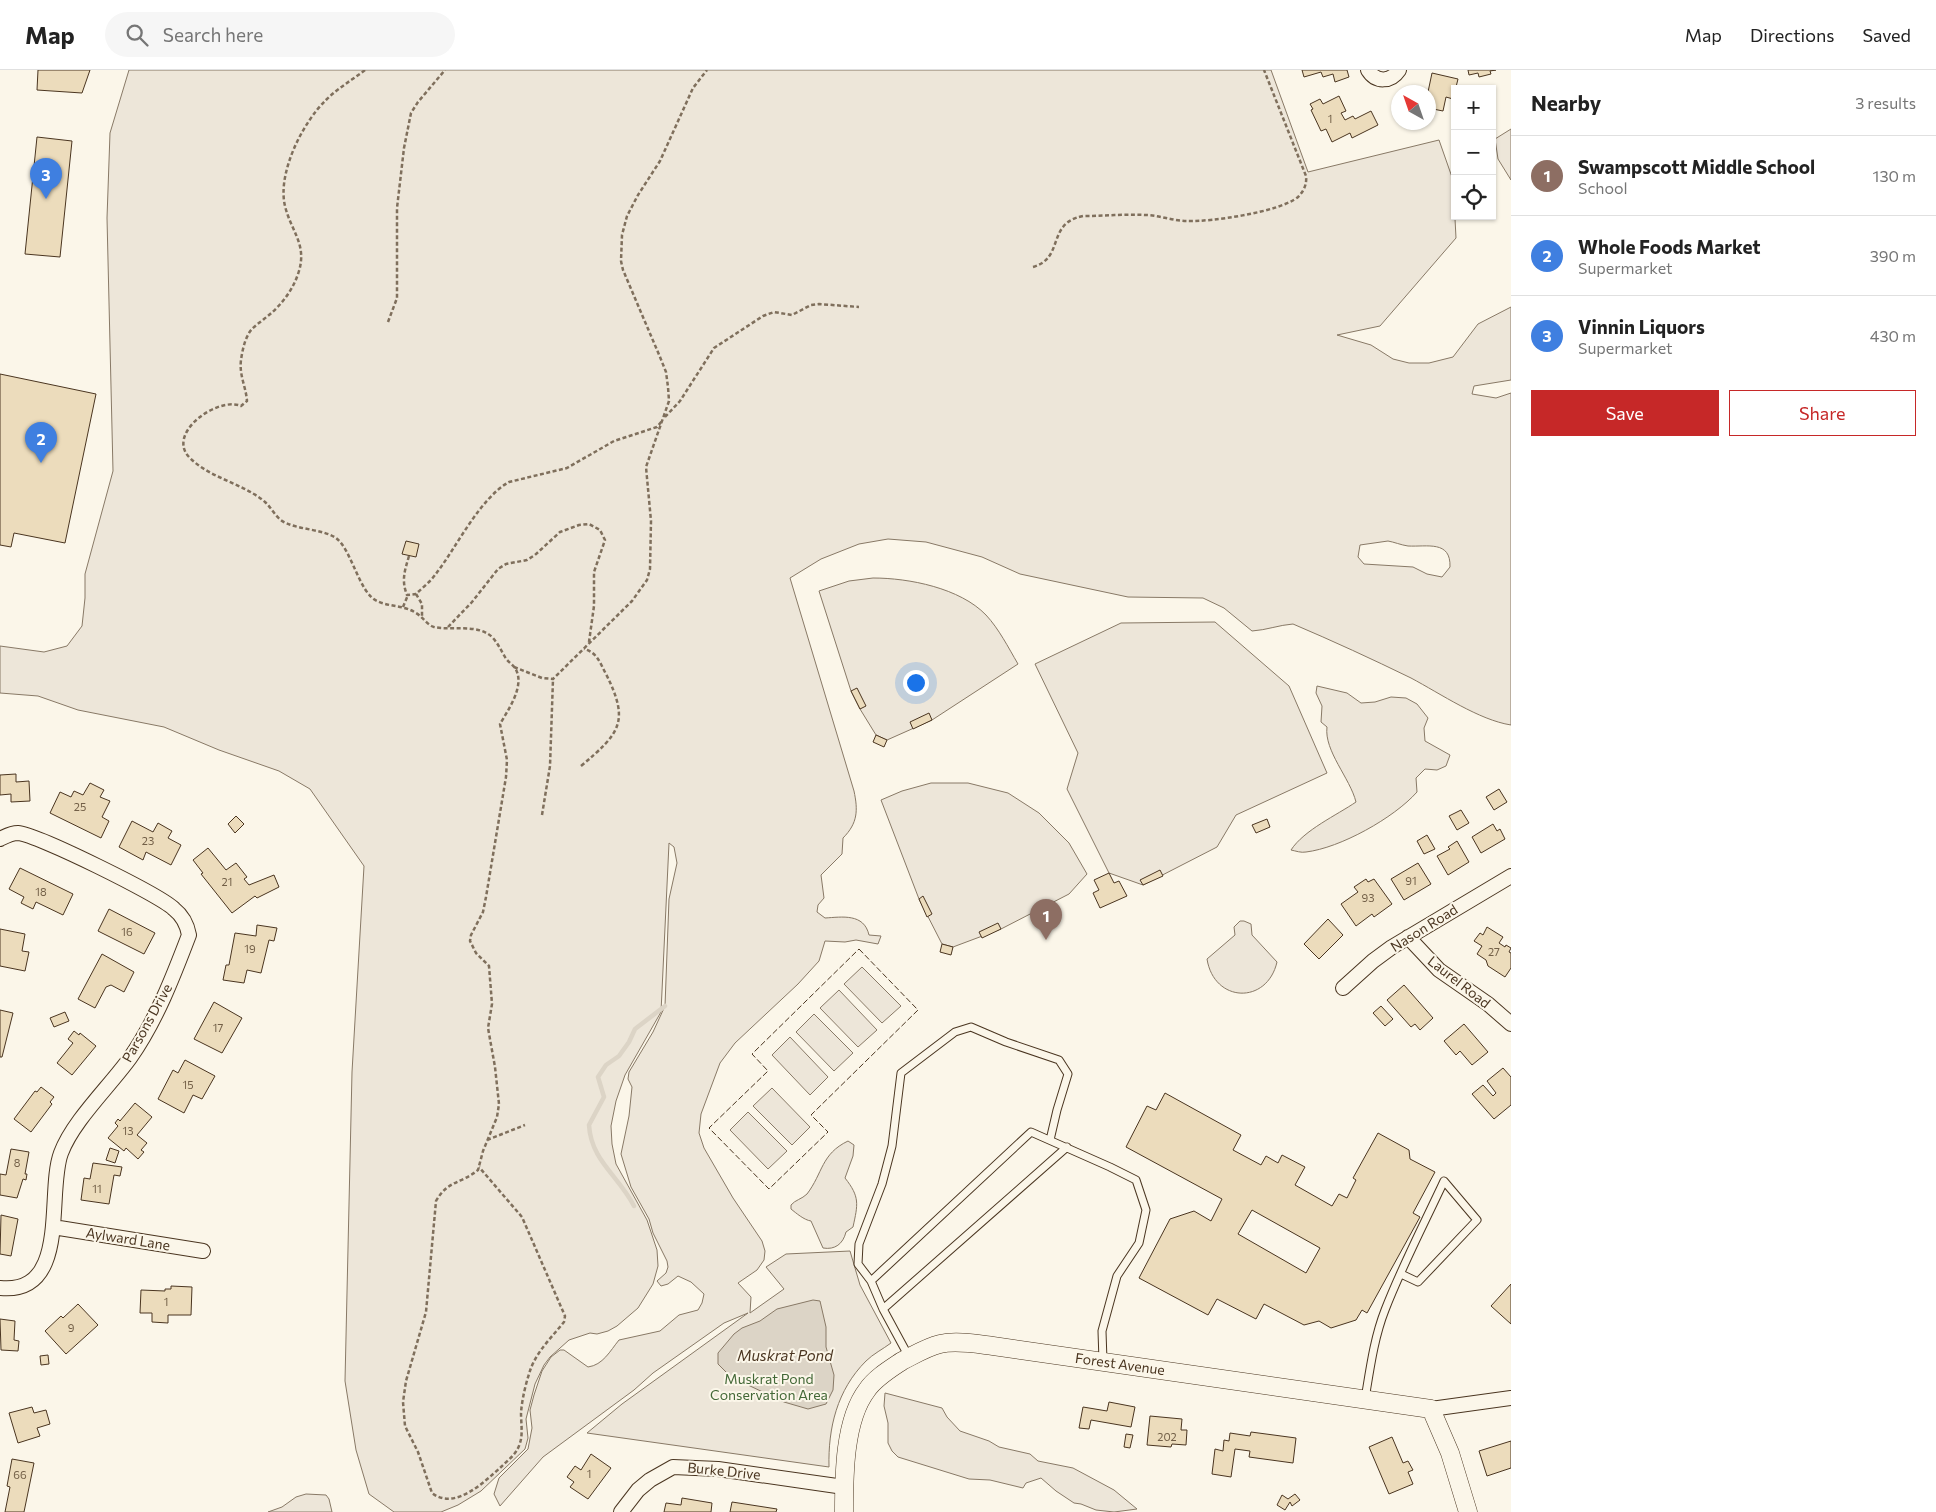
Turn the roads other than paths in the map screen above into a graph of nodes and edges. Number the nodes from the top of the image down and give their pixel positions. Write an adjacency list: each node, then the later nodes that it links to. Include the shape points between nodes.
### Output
1 (1368, 70): 2 (street, via 1375,78 1383,80 1392,78)
2 (1399, 70)
3 (0, 839): 10 (street, Parsons Drive, via 19,833 50,844 165,901 182,917 189,935 142,1038 120,1072 68,1138 57,1174)
4 (1511, 876): 5 (street, Nason Road)
5 (1408, 937): 6 (street, Nason Road, via 1373,961); 7 (street, Laurel Road, via 1439,970)
6 (1343, 988)
7 (1511, 1024)
8 (1050, 1140): 9 (lane); 13 (lane, via 1031,1132); 13 (lane, via 1068,1074 1059,1060 971,1027 956,1032 900,1073 892,1146 882,1184 859,1244 858,1264)
9 (1067, 1147): 15 (lane); 17 (lane, via 1136,1180 1146,1210 1140,1243 1117,1276 1102,1331)
10 (53, 1227): 11 (street, Aylward Lane); 14 (street, Parsons Drive, via 43,1269 21,1286)
11 (203, 1251)
12 (1401, 1274): 12 (lane, via 1418,1282 1477,1220 1444,1181); 19 (lane, via 1385,1310 1373,1350)
13 (871, 1281): 15 (lane)
14 (0, 1288)
15 (883, 1309): 16 (lane)
16 (909, 1358): 17 (street, Forest Avenue, via 941,1343 965,1343); 21 (street, Forest Avenue, via 866,1390 849,1436)
17 (1103, 1362): 19 (street, Forest Avenue)
18 (1511, 1398): 20 (street, Forest Avenue)
19 (1364, 1399): 20 (street, Forest Avenue)
20 (1431, 1409): 24 (street, via 1450,1453)
21 (844, 1487): 22 (street, Burke Drive, via 718,1469 673,1467 638,1490); 23 (street, Forest Avenue)
22 (621, 1512)
23 (844, 1512)
24 (1468, 1512)

